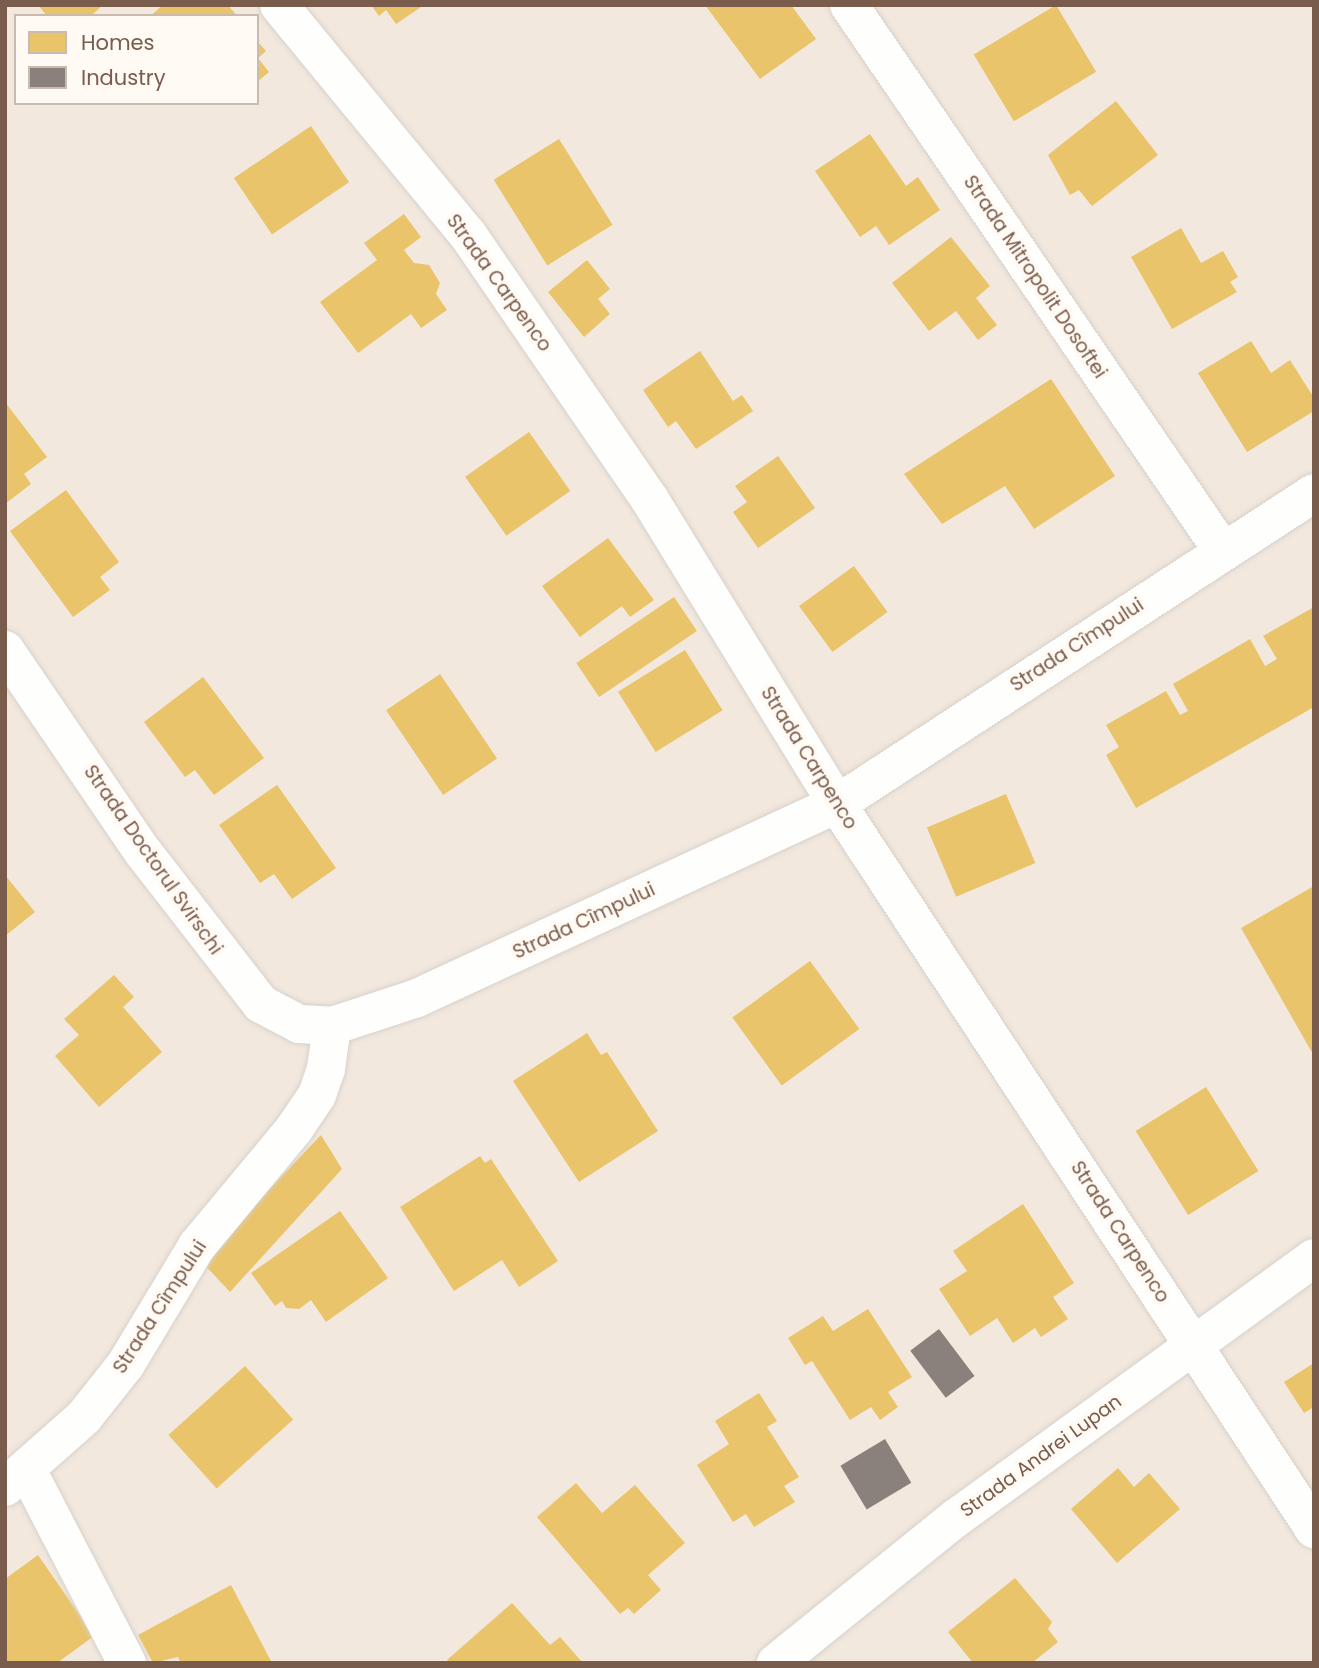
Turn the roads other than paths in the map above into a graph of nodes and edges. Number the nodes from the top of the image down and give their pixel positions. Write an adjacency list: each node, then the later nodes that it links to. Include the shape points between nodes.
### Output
1 (279, 5): 6 (street, Strada Carpenco, via 468,235 650,500)
2 (849, 5): 4 (street, Strada Mitropolit Dosoftei)
3 (1314, 493): 4 (street, Strada Cîmpului)
4 (1222, 550): 6 (street, Strada Cîmpului)
5 (5, 650): 7 (street, Strada Doctorul Svirschi, via 143,852 261,1004 299,1024)
6 (837, 804): 7 (street, Strada Cîmpului, via 417,998); 9 (street, Strada Carpenco)
7 (331, 1026): 10 (street, Strada Cîmpului, via 326,1069 317,1095 294,1129 197,1246 126,1364 84,1417)
8 (1314, 1258): 9 (street, Strada Andrei Lupan)
9 (1195, 1346): 11 (street, Strada Carpenco); 13 (street, Strada Andrei Lupan, via 956,1518)
10 (16, 1479): 12 (street)
11 (1314, 1529)
12 (127, 1663)
13 (776, 1663)

